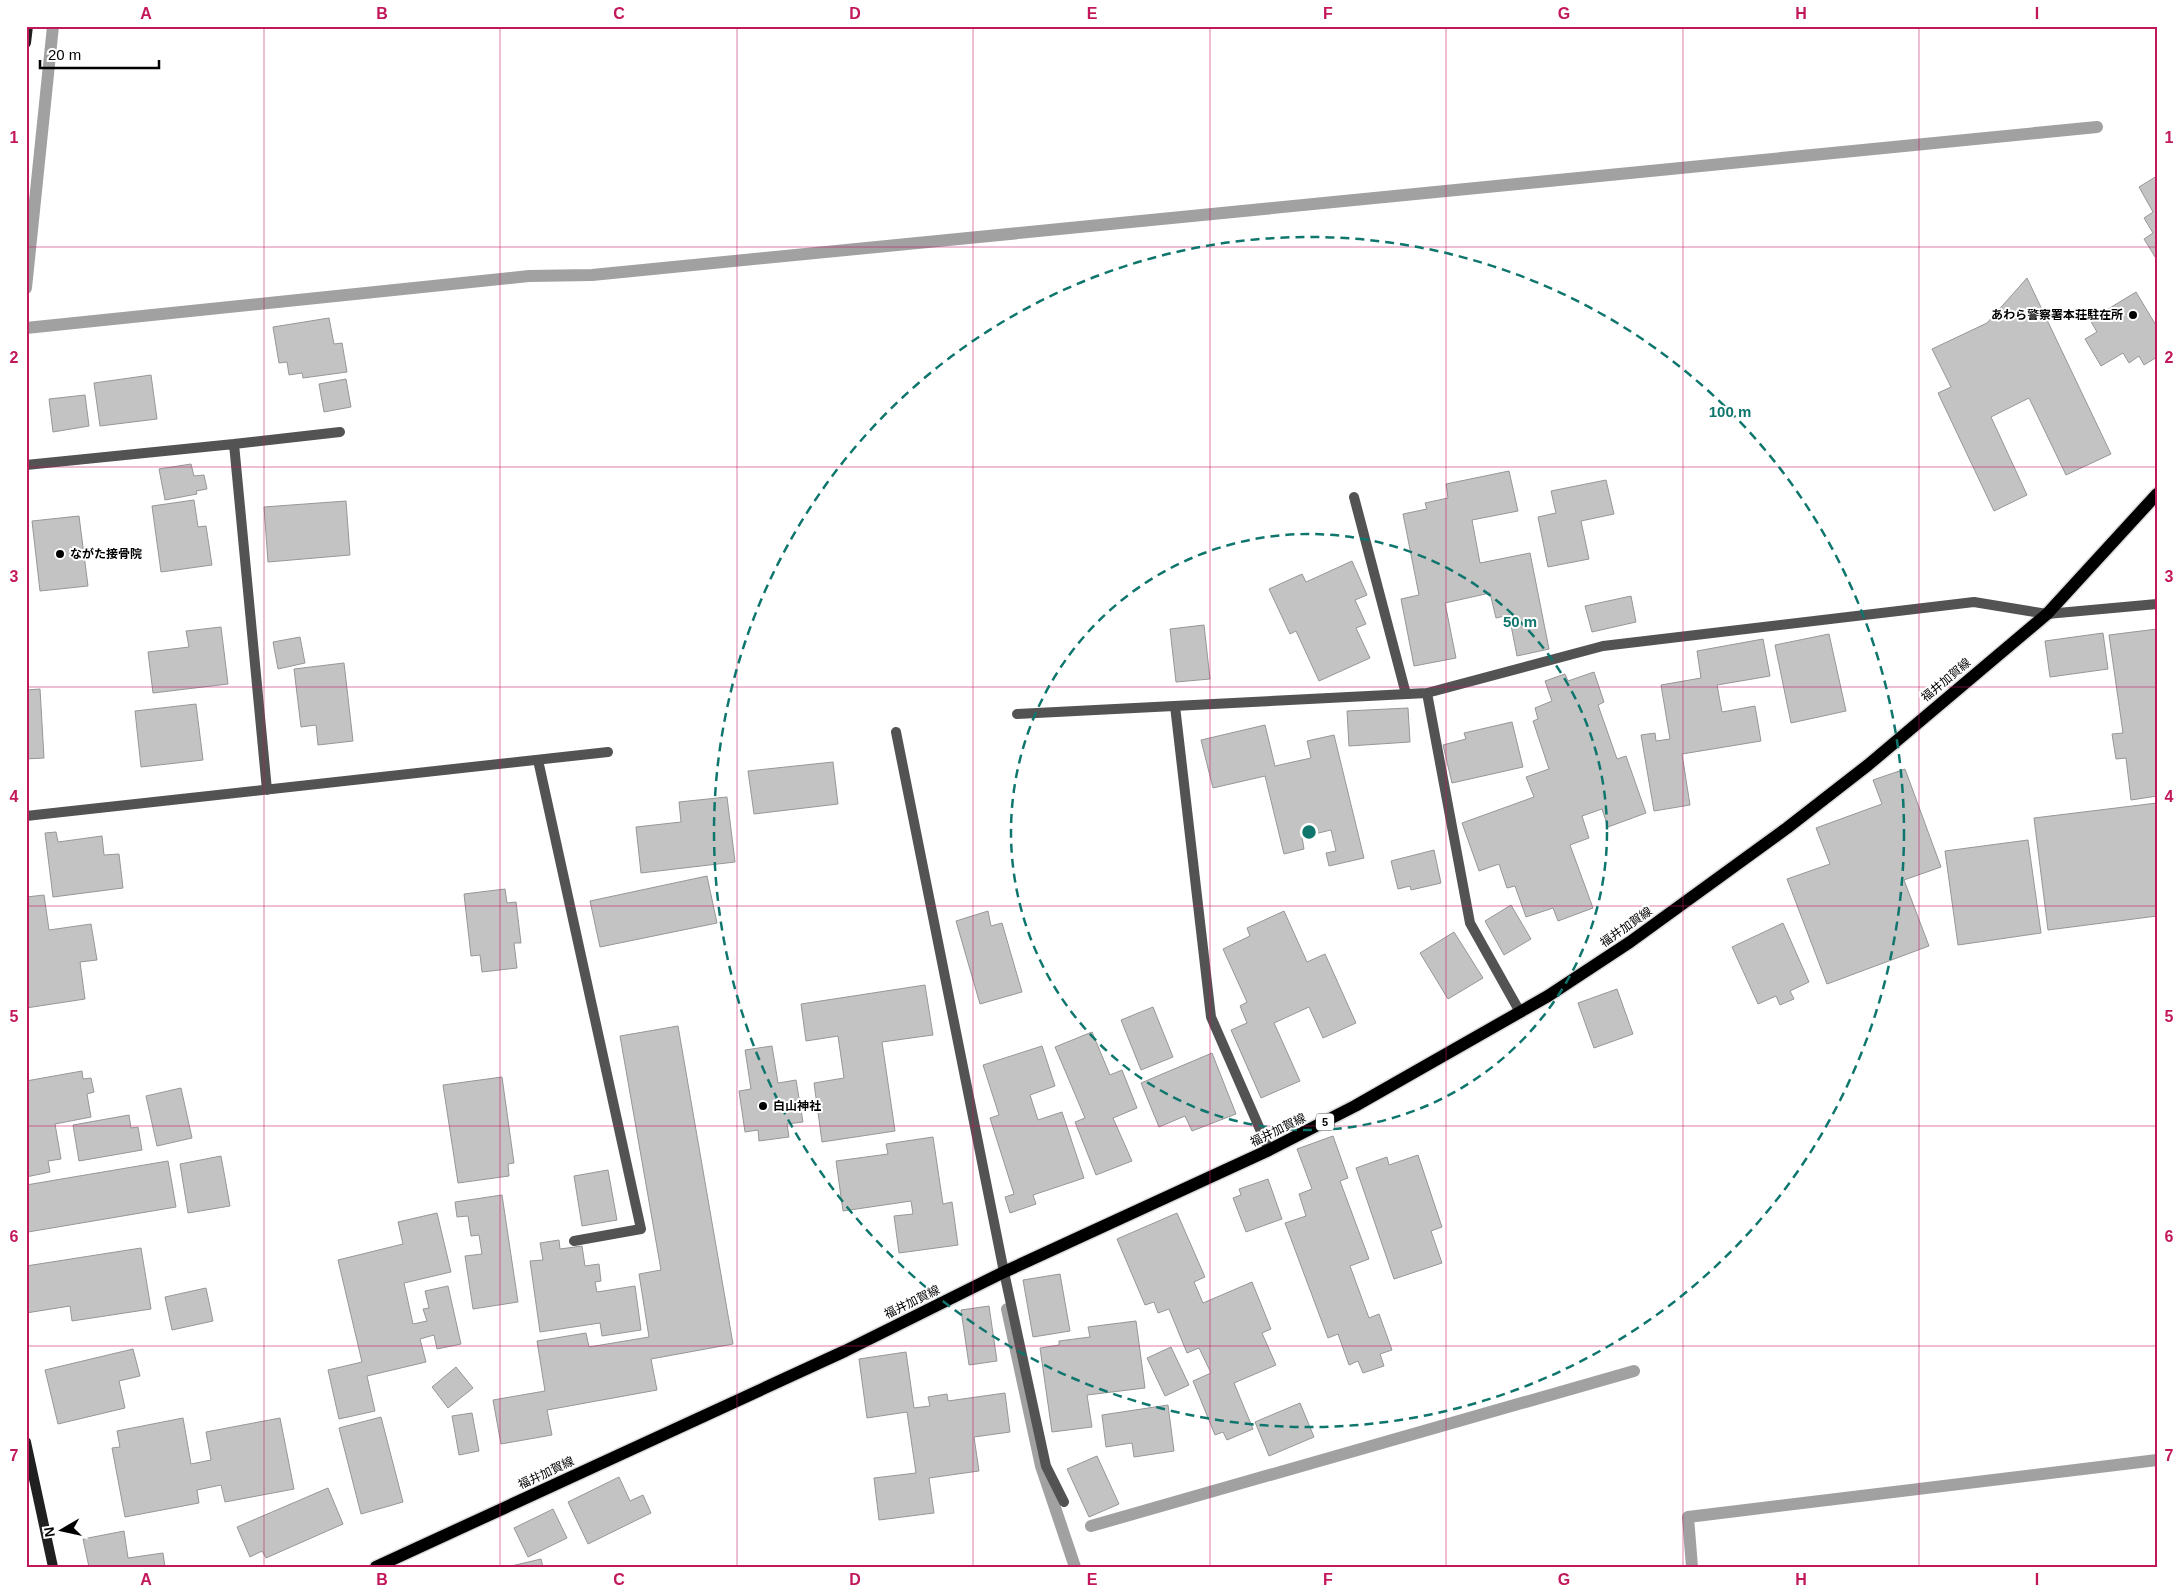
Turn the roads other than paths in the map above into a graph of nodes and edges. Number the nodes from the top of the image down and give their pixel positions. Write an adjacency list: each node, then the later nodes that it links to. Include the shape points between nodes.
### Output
1 (28, 26): 2 (main road)
2 (26, 43)
3 (340, 432): 4 (street)
4 (234, 444): 5 (street); 17 (street)
5 (26, 465)
6 (2157, 494): 9 (main road, 福井加賀線 / 5)
7 (1354, 497): 11 (street)
8 (2157, 604): 9 (street)
9 (2047, 614): 10 (street, via 1974,602 1603,646); 19 (main road, 福井加賀線 / 5, via 1868,765 1787,828 1630,942)
10 (1427, 693): 11 (street); 19 (street, via 1470,923)
11 (1406, 694): 12 (street)
12 (1175, 706): 13 (street); 20 (street, via 1210,1017)
13 (1017, 714)
14 (896, 732): 22 (street)
15 (608, 752): 16 (street)
16 (538, 760): 17 (street); 21 (street, via 641,1228)
17 (267, 790): 18 (street)
18 (26, 816)
19 (1520, 1012): 20 (main road, 福井加賀線 / 5, via 1355,1106)
20 (1269, 1150): 22 (main road, 福井加賀線 / 5)
21 (574, 1241)
22 (1004, 1272): 24 (street, via 1046,1466); 25 (main road, 福井加賀線 / 5, via 845,1351)
23 (26, 1442): 26 (main road)
24 (1064, 1502)
25 (380, 1566)
26 (53, 1567)

